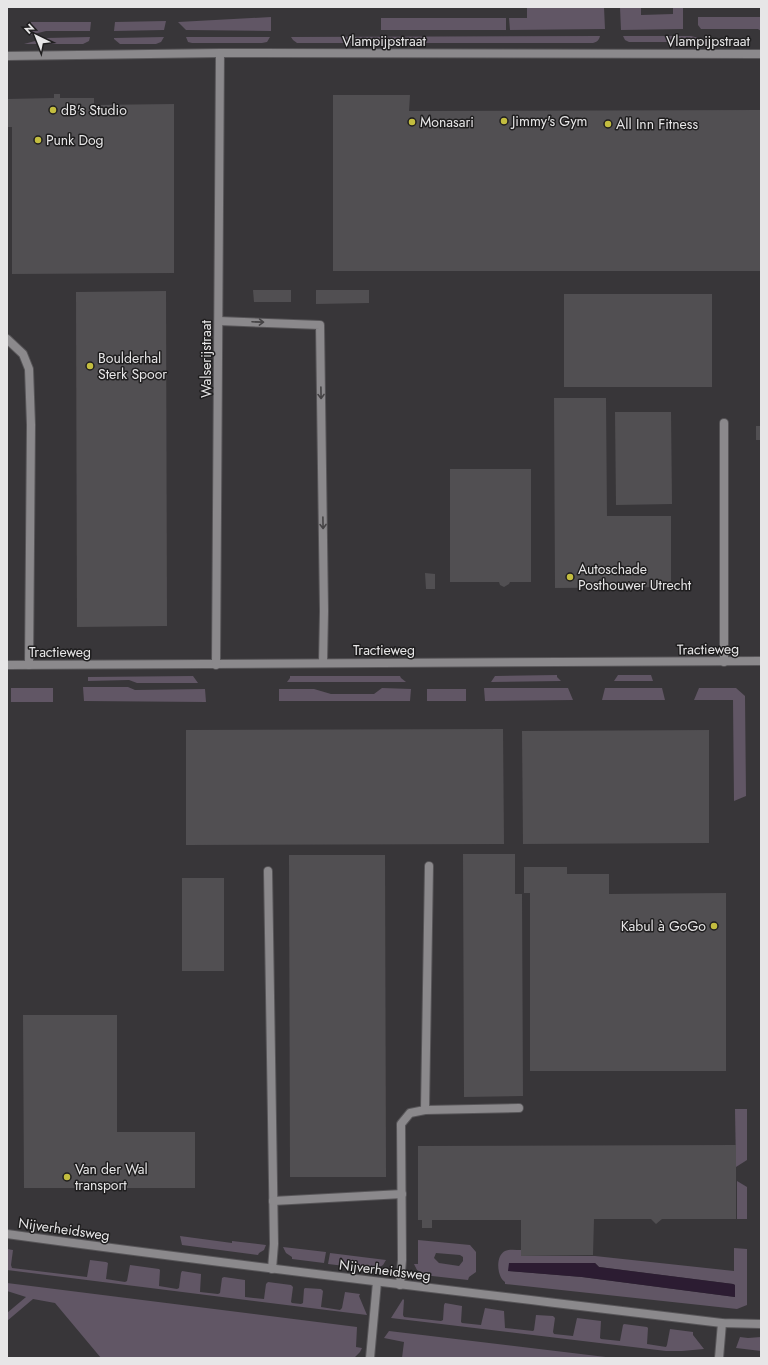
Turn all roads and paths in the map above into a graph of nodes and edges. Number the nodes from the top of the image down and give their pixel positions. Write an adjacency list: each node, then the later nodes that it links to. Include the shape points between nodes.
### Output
1 (220, 53): 2 (street, Vlampijpstraat); 3 (street, Vlampijpstraat); 4 (street, Walserijstraat)
2 (761, 54)
3 (7, 56)
4 (219, 321): 9 (street, one-way to 9, via 320,325); 10 (street, Walserijstraat)
5 (7, 339): 12 (street, via 23,354 29,369)
6 (724, 423): 8 (street)
7 (761, 661): 8 (street, Tractieweg)
8 (724, 662): 9 (street, Tractieweg)
9 (323, 663): 10 (street, Tractieweg)
10 (216, 664): 12 (street, Tractieweg)
11 (7, 665): 12 (street, Tractieweg)
12 (29, 665)
13 (429, 866): 16 (street)
14 (268, 871): 18 (street)
15 (519, 1108): 16 (street)
16 (425, 1110): 17 (street, via 410,1113 401,1124)
17 (402, 1194): 18 (street); 22 (street)
18 (273, 1201): 20 (street)
19 (7, 1234): 20 (street, Nijverheidsweg)
20 (272, 1269): 21 (street, Nijverheidsweg)
21 (377, 1282): 22 (street, Nijverheidsweg); 25 (street)
22 (400, 1284): 23 (street, Nijverheidsweg)
23 (722, 1323): 24 (street, Nijverheidsweg); 26 (street)
24 (761, 1324)
25 (370, 1358)
26 (719, 1358)

